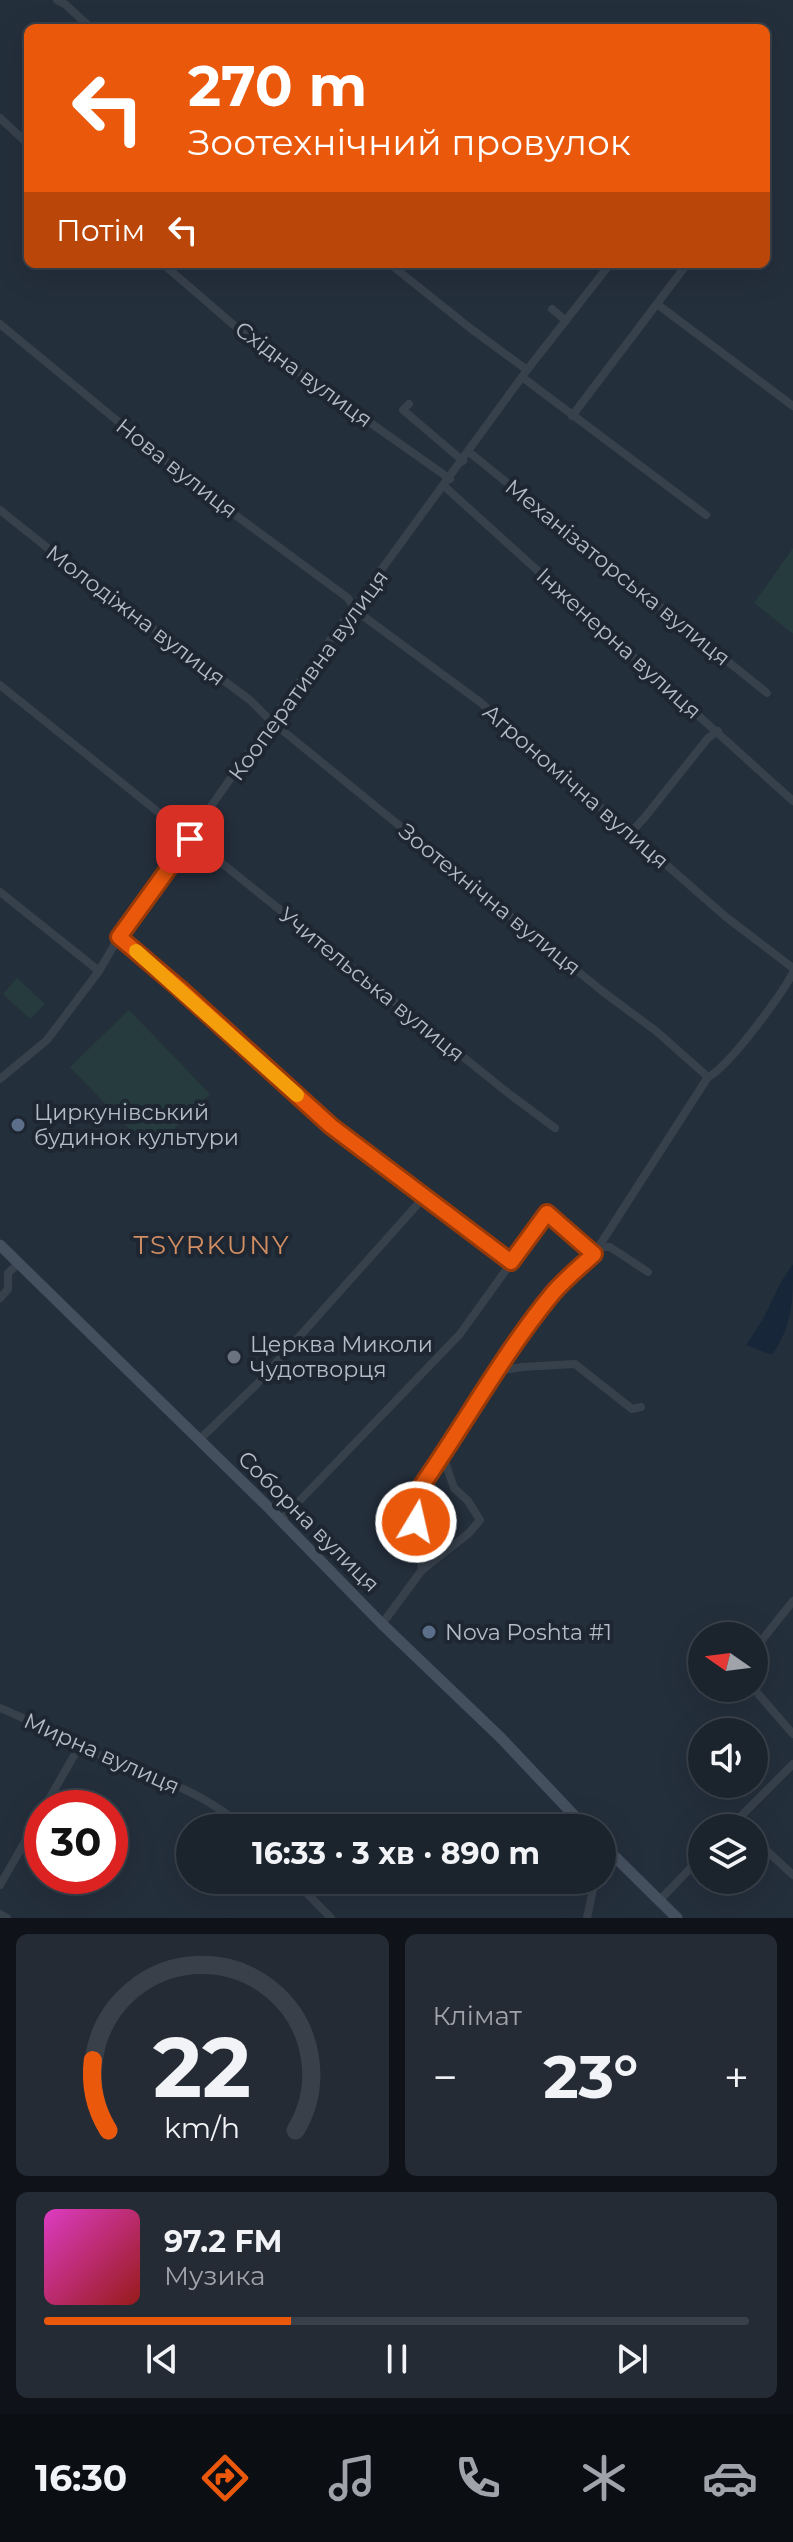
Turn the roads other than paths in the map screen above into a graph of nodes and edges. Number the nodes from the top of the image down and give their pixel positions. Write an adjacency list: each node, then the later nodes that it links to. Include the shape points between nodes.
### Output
1 (57, 0): 2 (street)
2 (87, 24)
3 (0, 118): 4 (street)
4 (24, 140)
5 (168, 268): 19 (street, Східна вулиця, via 243,333)
6 (395, 268): 13 (street)
7 (607, 268): 11 (street, Кооперативна вулиця)
8 (684, 268): 9 (street)
9 (657, 304): 15 (street); 16 (street)
10 (552, 309): 11 (street)
11 (566, 321): 13 (street, Кооперативна вулиця)
12 (0, 324): 22 (street, Нова вулиця, via 200,489 348,598)
13 (525, 374): 16 (street); 17 (street, Кооперативна вулиця)
14 (409, 404): 18 (street, via 403,410)
15 (793, 406)
16 (572, 416): 21 (street)
17 (469, 452): 18 (street, Кооперативна вулиця); 24 (street, Механізаторська вулиця)
18 (463, 461): 19 (street, Кооперативна вулиця)
19 (447, 482): 22 (street, Кооперативна вулиця); 26 (street, Інженерна вулиця)
20 (0, 510): 25 (street, Молодіжна вулиця)
21 (706, 515)
22 (355, 610): 25 (street, Кооперативна вулиця); 28 (street, Агрономічна вулиця, via 480,702)
23 (0, 685): 29 (street, Учительська вулиця)
24 (767, 693)
25 (271, 721): 29 (street, Кооперативна вулиця); 34 (street, Зоотехнічна вулиця)
26 (718, 731): 27 (street, Інженерна вулиця); 28 (street, via 635,828)
27 (793, 801)
28 (626, 830): 32 (street, Агрономічна вулиця)
29 (190, 839): 31 (street, Кооперативна вулиця); 36 (street, Учительська вулиця)
30 (0, 892): 33 (street)
31 (119, 937): 33 (street, Кооперативна вулиця); 37 (street, via 331,1126)
32 (793, 970): 34 (street, via 739,1046)
33 (99, 971): 35 (street, Кооперативна вулиця, via 47,1040)
34 (708, 1077): 39 (street)
35 (0, 1079)
36 (555, 1128)
37 (425, 1196): 40 (street); 46 (street, via 256,1385)
38 (0, 1245): 41 (street, Соборна вулиця)
39 (596, 1250): 40 (street, via 547,1213); 42 (street, via 610,1247); 44 (street, via 554,1292)
40 (511, 1262): 48 (street, via 460,1334)
41 (19, 1263): 43 (street, via 8,1273 8,1289); 46 (street, Соборна вулиця)
42 (648, 1272)
43 (0, 1298)
44 (497, 1372): 45 (street, via 575,1364 632,1409); 47 (street)
45 (641, 1407)
46 (199, 1440): 48 (street, Соборна вулиця)
47 (443, 1456): 49 (street, via 413,1498); 49 (street, via 454,1488 480,1520)
48 (281, 1520): 51 (street, Соборна вулиця)
49 (422, 1570): 51 (street)
50 (793, 1601): 52 (street)
51 (382, 1624): 60 (street, Соборна вулиця)
52 (768, 1632)
53 (765, 1702): 55 (street)
54 (0, 1708): 56 (street, Мирна вулиця)
55 (793, 1734)
56 (80, 1745): 58 (street); 59 (street, Мирна вулиця)
57 (793, 1764): 61 (street)
58 (54, 1790)
59 (229, 1814)
60 (573, 1814)
61 (747, 1814)
62 (24, 1843): 67 (street)
63 (768, 1852): 66 (street)
64 (616, 1859): 70 (street)
65 (688, 1871): 70 (street)
66 (793, 1875)
67 (0, 1885)
68 (308, 1894): 73 (street)
69 (592, 1894): 74 (street)
70 (659, 1901): 75 (street)
71 (0, 1914): 72 (street)
72 (7, 1918)
73 (331, 1918)
74 (587, 1918)
75 (677, 1918)

